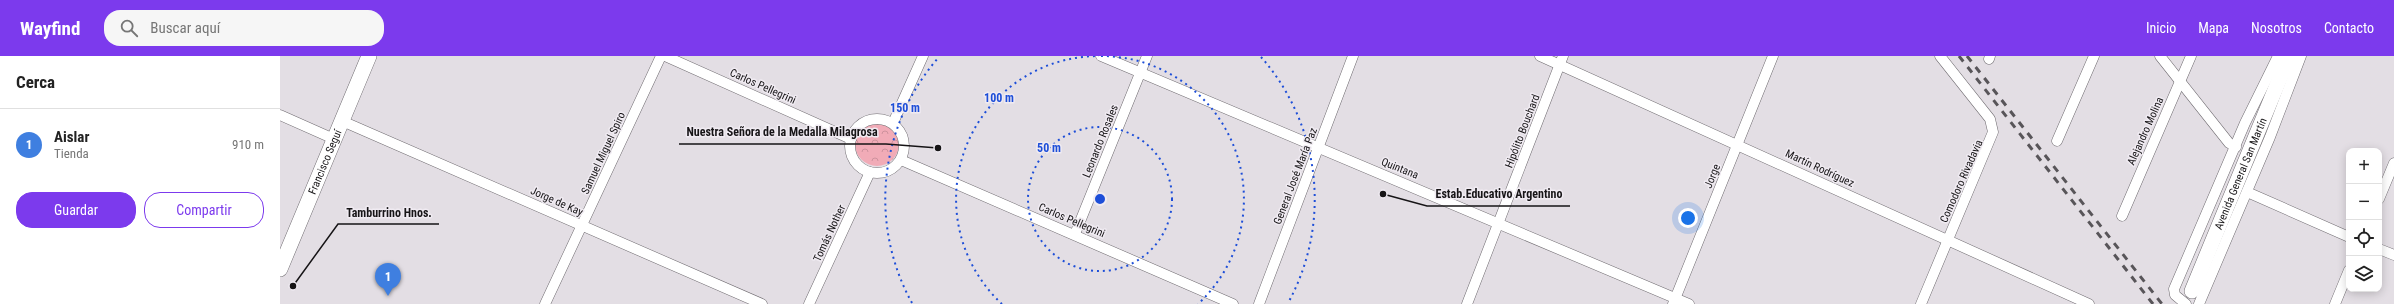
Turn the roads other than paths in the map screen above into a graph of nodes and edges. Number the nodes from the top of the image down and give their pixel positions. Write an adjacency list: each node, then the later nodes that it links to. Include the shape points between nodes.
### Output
1 (370, 56): 21 (main road, Francisco Seguí)
2 (661, 56): 36 (street, Samuel Miguel Spiro)
3 (665, 56): 23 (street, Carlos Pellegrini)
4 (922, 56): 22 (street)
5 (1101, 56): 18 (street, Quintana)
6 (1147, 56): 18 (street, Leonardo Rosales)
7 (1353, 56): 28 (street, General José María Paz)
8 (1540, 56): 17 (street, Martín Rodríguez)
9 (1773, 56): 26 (street, Jorge)
10 (1940, 56): 39 (street, Comodoro Rivadavia, via 1990,119 1993,128 1992,138)
11 (2094, 56): 25 (street)
12 (2160, 56): 19 (street)
13 (2191, 56): 19 (street, Alejandro Molina)
14 (2278, 56): 27 (street)
15 (2289, 56): 44 (main road, Avenida General San Martín)
16 (2301, 56): 32 (street)
17 (1562, 60): 26 (street, Martín Rodríguez); 35 (street, Hipólito Bouchard)
18 (1141, 72): 28 (street, Quintana); 37 (street, Leonardo Rosales)
19 (2180, 81): 27 (street, via 2229,143); 34 (street, Alejandro Molina)
20 (280, 115): 24 (street)
21 (342, 121): 24 (main road, Francisco Seguí); 36 (street, Jorge de Kay)
22 (893, 123): 23 (street, via 879,118 864,121); 29 (street, via 901,132 905,144)
23 (851, 138): 31 (street, via 850,147 854,159 862,169)
24 (334, 139): 42 (main road, Francisco Seguí)
25 (2056, 141)
26 (1738, 144): 39 (street, Martín Rodríguez); 45 (street, Jorge)
27 (2236, 147): 44 (street, via 2174,289 2175,295)
28 (1318, 148): 35 (street, Quintana); 50 (street, General José María Paz)
29 (901, 160): 31 (street, via 888,171); 37 (street, Carlos Pellegrini)
30 (2394, 163): 33 (street)
31 (870, 172): 48 (street, Tomás Nother)
32 (2247, 192): 38 (street); 44 (street)
33 (2382, 192)
34 (2122, 216)
35 (1500, 223): 45 (street, Quintana); 51 (street, Hipólito Bouchard)
36 (582, 225): 46 (street, Samuel Miguel Spiro); 47 (street, Jorge de Kay)
37 (1075, 234): 49 (street, Carlos Pellegrini)
38 (2346, 236)
39 (1948, 240): 53 (street, Comodoro Rivadavia); 54 (street, Martín Rodríguez)
40 (2382, 250): 41 (street)
41 (2394, 255)
42 (280, 269)
43 (2346, 277): 55 (street)
44 (2190, 300)
45 (1674, 301): 52 (street, Quintana)
46 (545, 304)
47 (762, 304)
48 (809, 304)
49 (1233, 304)
50 (1259, 304)
51 (1467, 304)
52 (1689, 304)
53 (1921, 304)
54 (2089, 304)
55 (2334, 304)

